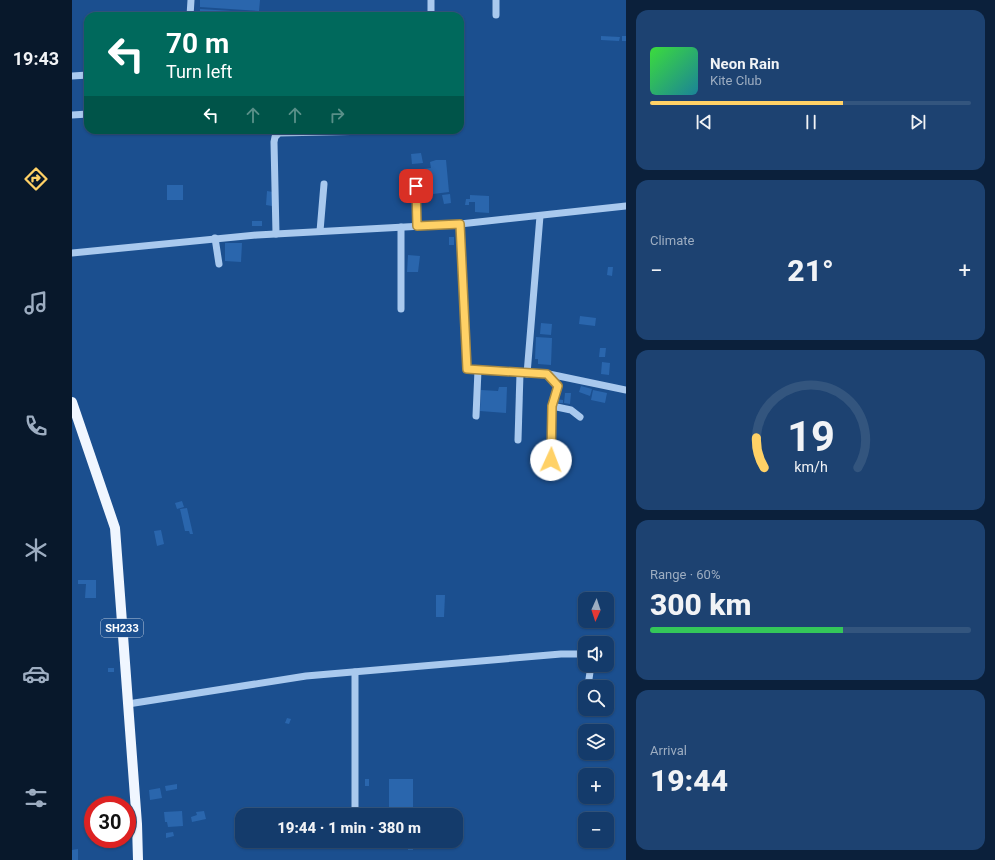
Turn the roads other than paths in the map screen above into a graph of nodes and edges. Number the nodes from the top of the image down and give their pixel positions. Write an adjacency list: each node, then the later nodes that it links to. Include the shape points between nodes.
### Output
1 (191, 0): 4 (street)
2 (431, 0): 5 (street)
3 (496, 0): 6 (street)
4 (190, 12)
5 (431, 12)
6 (496, 15)
7 (84, 75): 8 (street)
8 (72, 76)
9 (84, 114): 10 (street)
10 (72, 115)
11 (277, 134): 20 (street, via 274,142)
12 (416, 173): 17 (street)
13 (324, 184): 19 (street)
14 (626, 206): 15 (street)
15 (540, 216): 16 (street); 26 (street)
16 (460, 224): 17 (street); 25 (street, via 467,369)
17 (417, 226): 18 (street)
18 (402, 227): 19 (street); 24 (street)
19 (320, 231): 20 (street)
20 (276, 234): 21 (street)
21 (216, 238): 22 (street); 23 (street)
22 (72, 253)
23 (219, 264)
24 (401, 309)
25 (478, 370): 26 (street); 31 (street)
26 (524, 374): 27 (street); 33 (street)
27 (547, 374): 28 (street); 30 (street, via 558,386)
28 (626, 390)
29 (72, 402): 37 (main road, SH233, via 115,528)
30 (552, 406): 32 (street, via 571,410); 34 (street)
31 (476, 416)
32 (580, 417)
33 (518, 440)
34 (551, 460)
35 (578, 654): 36 (street, via 553,654)
36 (355, 672): 37 (street, via 306,676); 38 (street)
37 (128, 704): 39 (main road, SH233)
38 (355, 808)
39 (138, 860)

